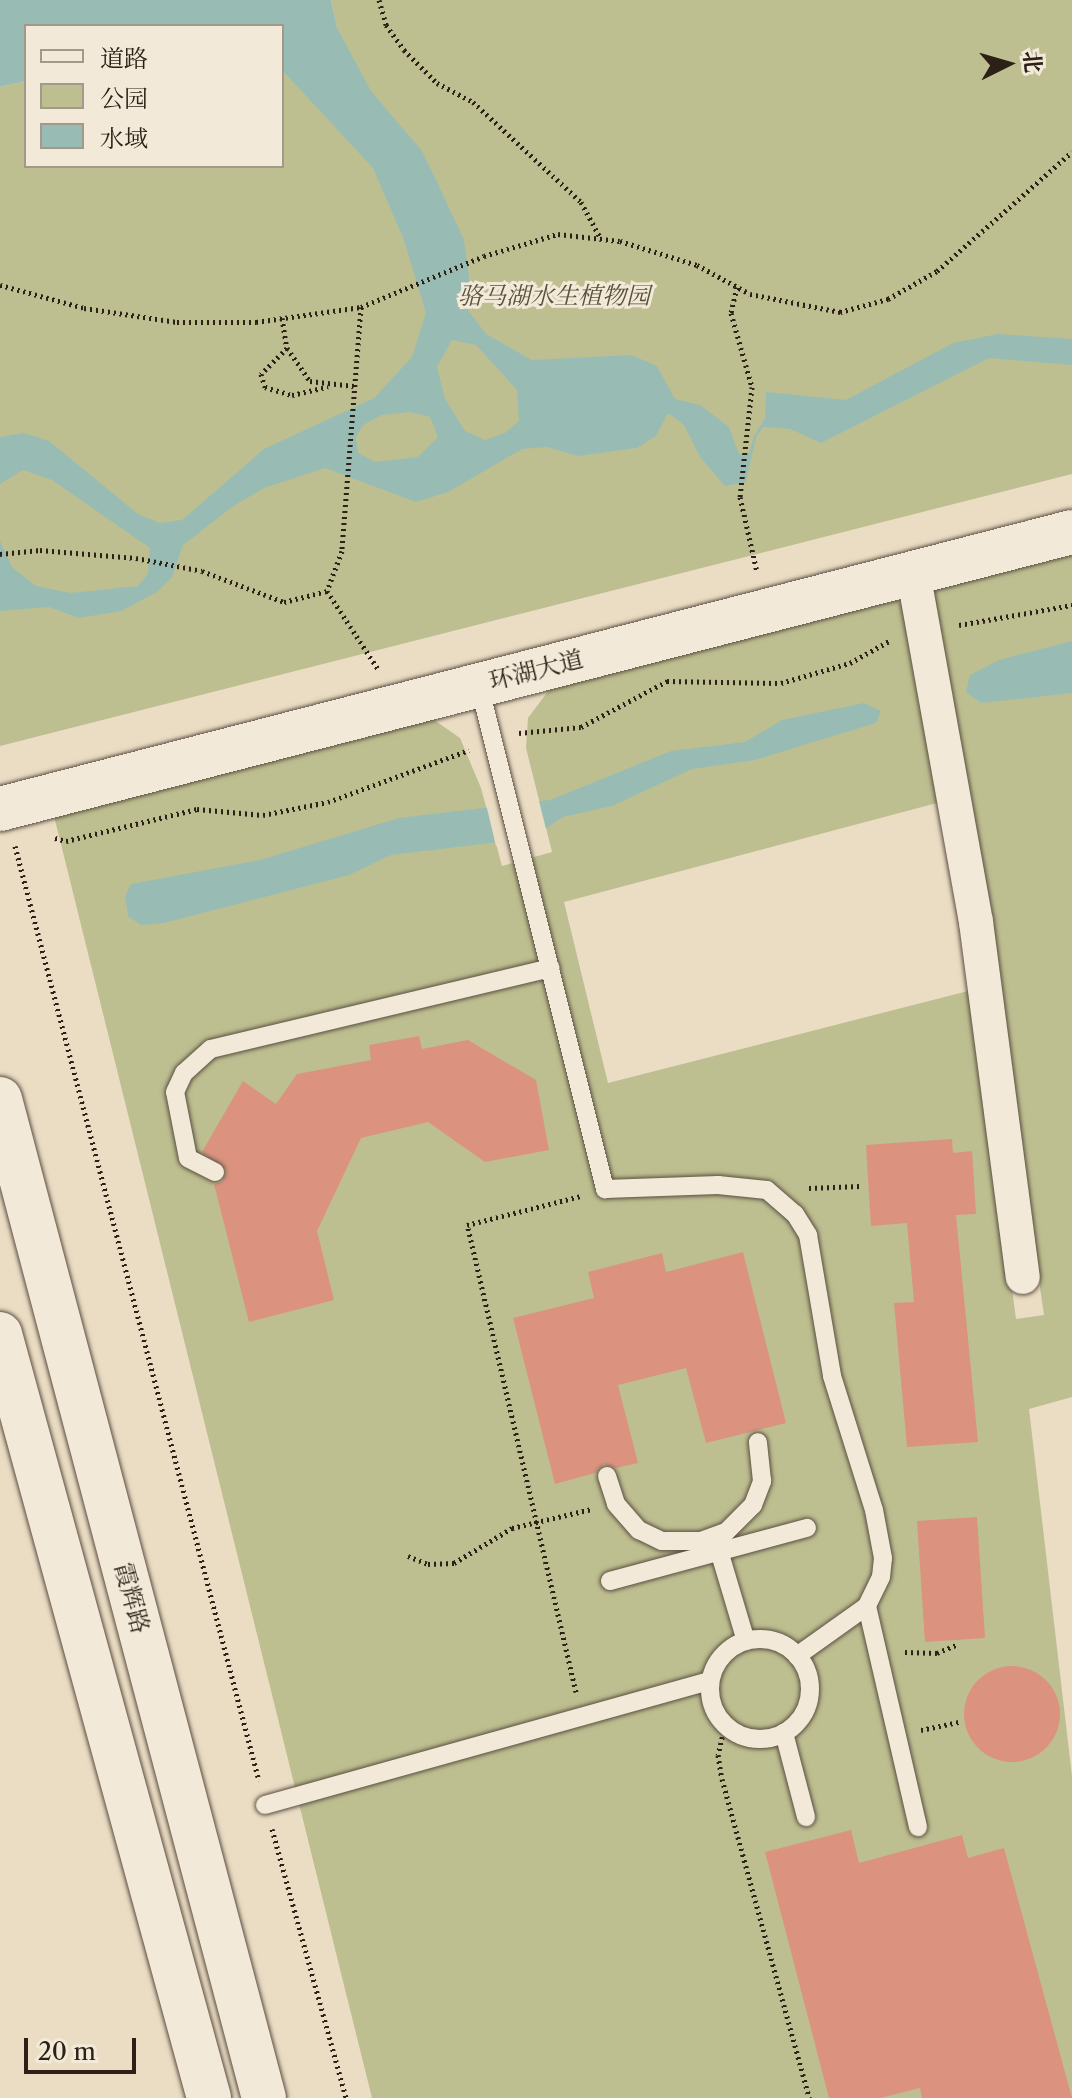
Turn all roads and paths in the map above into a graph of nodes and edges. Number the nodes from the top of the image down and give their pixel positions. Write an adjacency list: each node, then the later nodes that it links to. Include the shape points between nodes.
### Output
1 (379, 0): 3 (path, via 386,25 404,50 437,83 473,102 581,202)
2 (1072, 152): 5 (path, via 937,271 888,299 840,312 805,308)
3 (601, 239): 5 (path, via 697,265); 6 (path, via 558,234 484,256)
4 (0, 285): 7 (path, via 84,308 177,322)
5 (737, 287): 14 (path, via 731,313 752,387 740,497)
6 (361, 307): 7 (path); 9 (path)
7 (282, 318): 8 (path)
8 (287, 348): 10 (path, via 310,381); 10 (path, via 261,374 265,387 292,395)
9 (354, 386): 10 (path); 15 (path, via 342,551)
10 (328, 387)
11 (1072, 532): 13 (street, 环湖大道)
12 (0, 554): 15 (path, via 40,550 136,558 202,571 284,602)
13 (913, 572): 17 (street); 18 (street, 环湖大道)
14 (759, 579)
15 (327, 591): 19 (path)
16 (1072, 605): 17 (path)
17 (925, 629): 20 (path, via 850,663 781,683 667,681 581,727); 29 (street, via 976,922)
18 (479, 685): 19 (street, 环湖大道); 20 (lane)
19 (401, 703): 21 (street, 环湖大道)
20 (492, 735): 22 (path, via 474,748 328,802 263,815 197,809 66,841); 23 (lane)
21 (3, 808): 50 (path)
22 (43, 835)
23 (550, 968): 25 (lane, via 211,1049 184,1073 175,1092 188,1158); 27 (lane)
24 (0, 1099): 54 (street, 霞辉路)
25 (215, 1172)
26 (860, 1186): 28 (path)
27 (605, 1189): 28 (lane, via 718,1185); 34 (path, via 467,1225)
28 (767, 1190): 39 (lane, via 795,1214 808,1235 832,1376 874,1510 883,1558 881,1577)
29 (1023, 1277)
30 (0, 1334): 53 (street)
31 (758, 1442): 36 (lane, via 762,1481 753,1505)
32 (607, 1476): 33 (lane)
33 (616, 1504): 34 (path); 36 (lane, via 639,1530 662,1541)
34 (536, 1521): 37 (path, via 497,1534 454,1563 428,1564); 45 (path)
35 (807, 1528): 36 (lane)
36 (717, 1545): 38 (lane); 40 (lane)
37 (408, 1556)
38 (610, 1581)
39 (867, 1606): 41 (lane); 43 (lane)
40 (746, 1641): 43 (lane, via 774,1641); 44 (lane, via 722,1656)
41 (875, 1644): 42 (path, via 926,1654); 49 (lane)
42 (958, 1644)
43 (797, 1656): 48 (lane, via 805,1668 809,1697)
44 (710, 1681): 45 (lane); 47 (lane, via 715,1712)
45 (582, 1718): 50 (lane)
46 (959, 1722): 49 (path)
47 (725, 1725): 48 (lane, via 753,1738); 56 (path, via 718,1755 722,1779)
48 (784, 1733): 51 (lane)
49 (896, 1735): 52 (lane)
50 (265, 1805): 55 (path)
51 (806, 1817)
52 (918, 1827)
53 (209, 2098)
54 (264, 2098)
55 (346, 2098)
56 (809, 2098)

